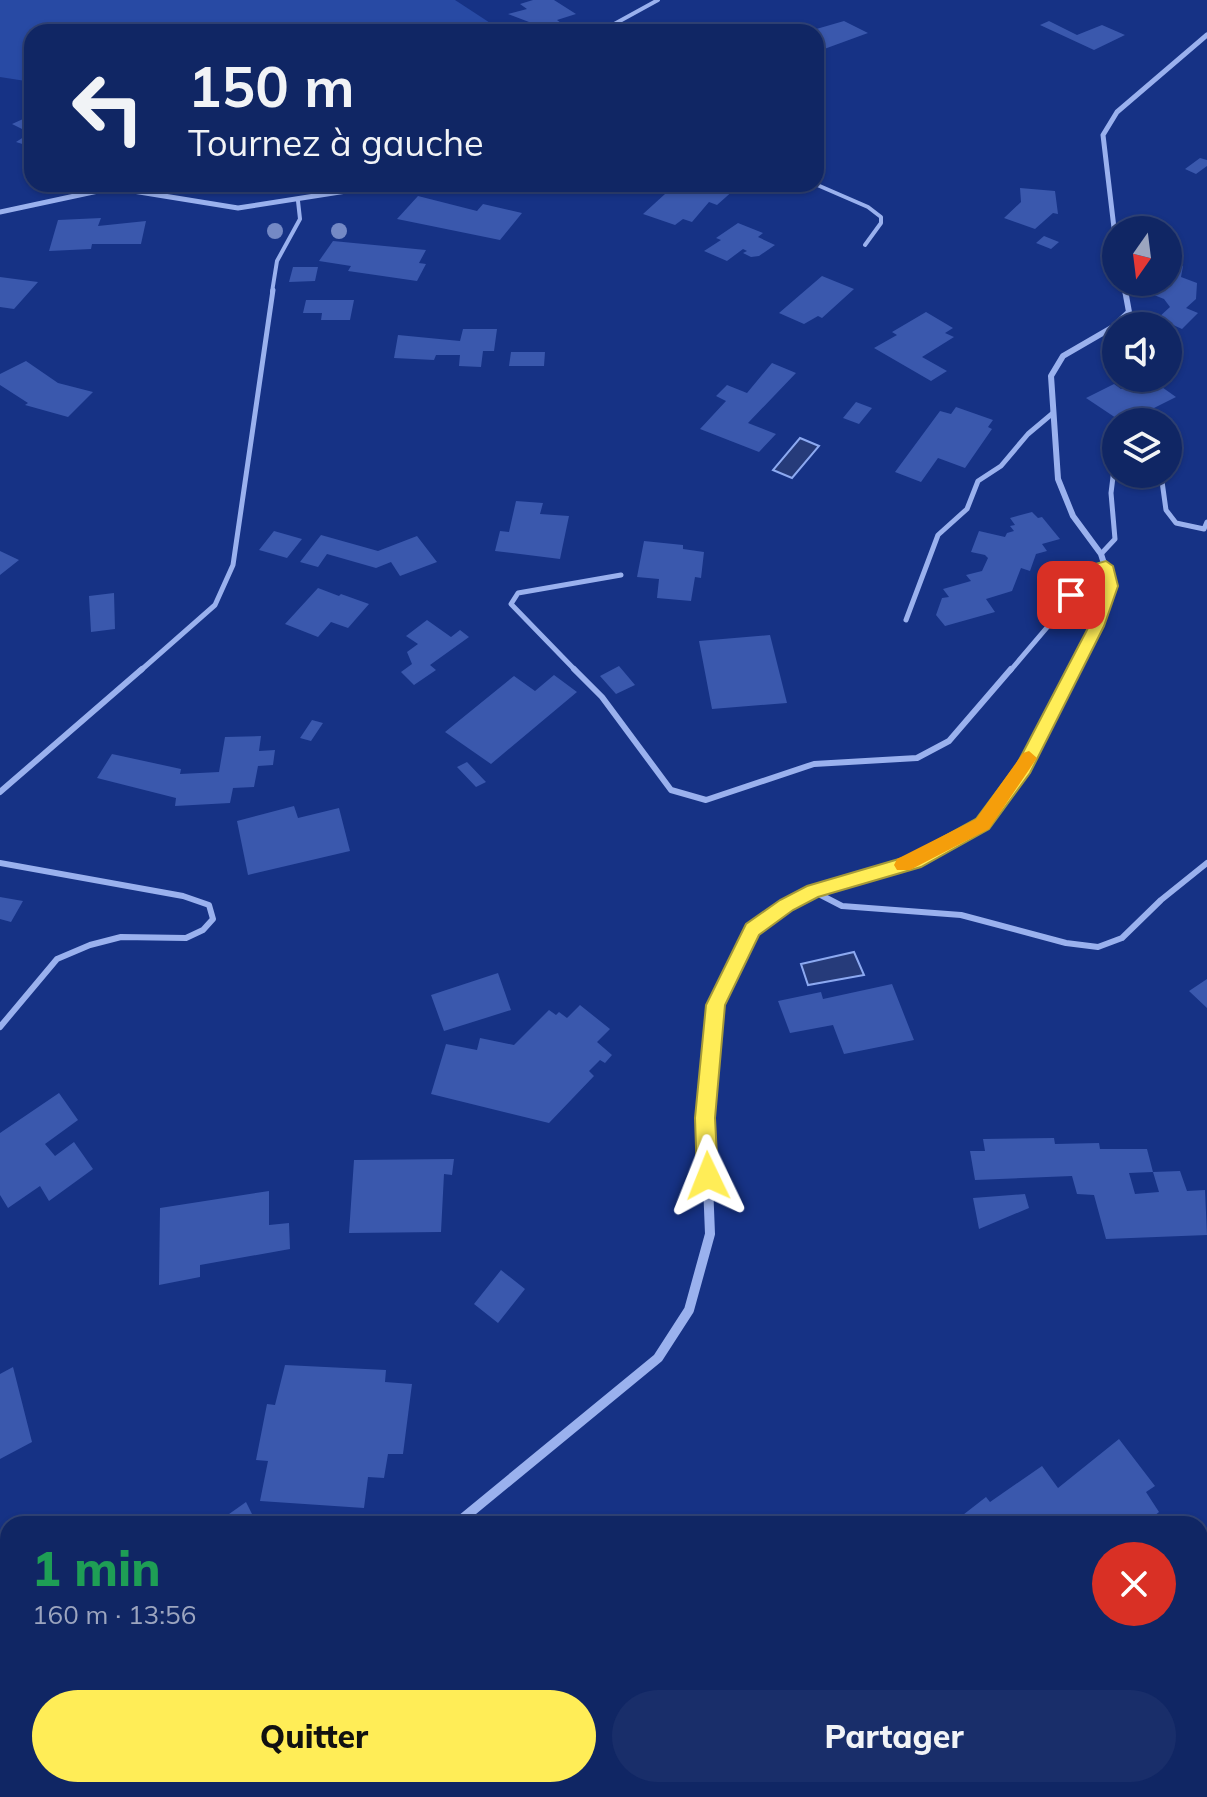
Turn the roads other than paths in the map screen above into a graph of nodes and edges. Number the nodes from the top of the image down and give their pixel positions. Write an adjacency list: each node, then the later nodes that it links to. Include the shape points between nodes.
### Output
1 (658, 0): 2 (lane)
2 (614, 24)
3 (1207, 35): 10 (street, via 1107,125 1104,149)
4 (824, 188): 11 (lane, via 881,217)
5 (92, 192): 9 (street)
6 (139, 192): 8 (street, via 238,208)
7 (347, 192): 8 (street)
8 (298, 201): 21 (lane, via 300,219 277,261 233,565 215,605)
9 (0, 212)
10 (1112, 216)
11 (865, 245)
12 (1126, 296): 13 (street, via 1129,312 1063,356 1051,376)
13 (1053, 413): 17 (street, via 1058,479 1073,516); 20 (lane, via 1001,466 978,481 967,509 938,535)
14 (1112, 488): 17 (lane, via 1115,539)
15 (1163, 488): 16 (lane, via 1166,510 1176,523 1204,529)
16 (1207, 522)
17 (1101, 554): 18 (street)
18 (1106, 566): 19 (lane, via 1082,578 1061,611 949,741 917,758 814,764 706,800 671,790 602,697 511,604 518,593); 24 (street, via 1111,586 1096,626 1024,768 982,824 914,862)
19 (621, 575)
20 (906, 620)
21 (0, 792)
22 (0, 863): 25 (lane, via 183,896 209,905 213,919 186,938 121,937 57,959)
23 (1207, 863): 24 (lane, via 1122,938 1098,947 961,915 842,906)
24 (813, 891): 26 (street, via 752,930 716,1005 705,1118 710,1234 689,1310 658,1358)
25 (0, 1027)
26 (466, 1516)

